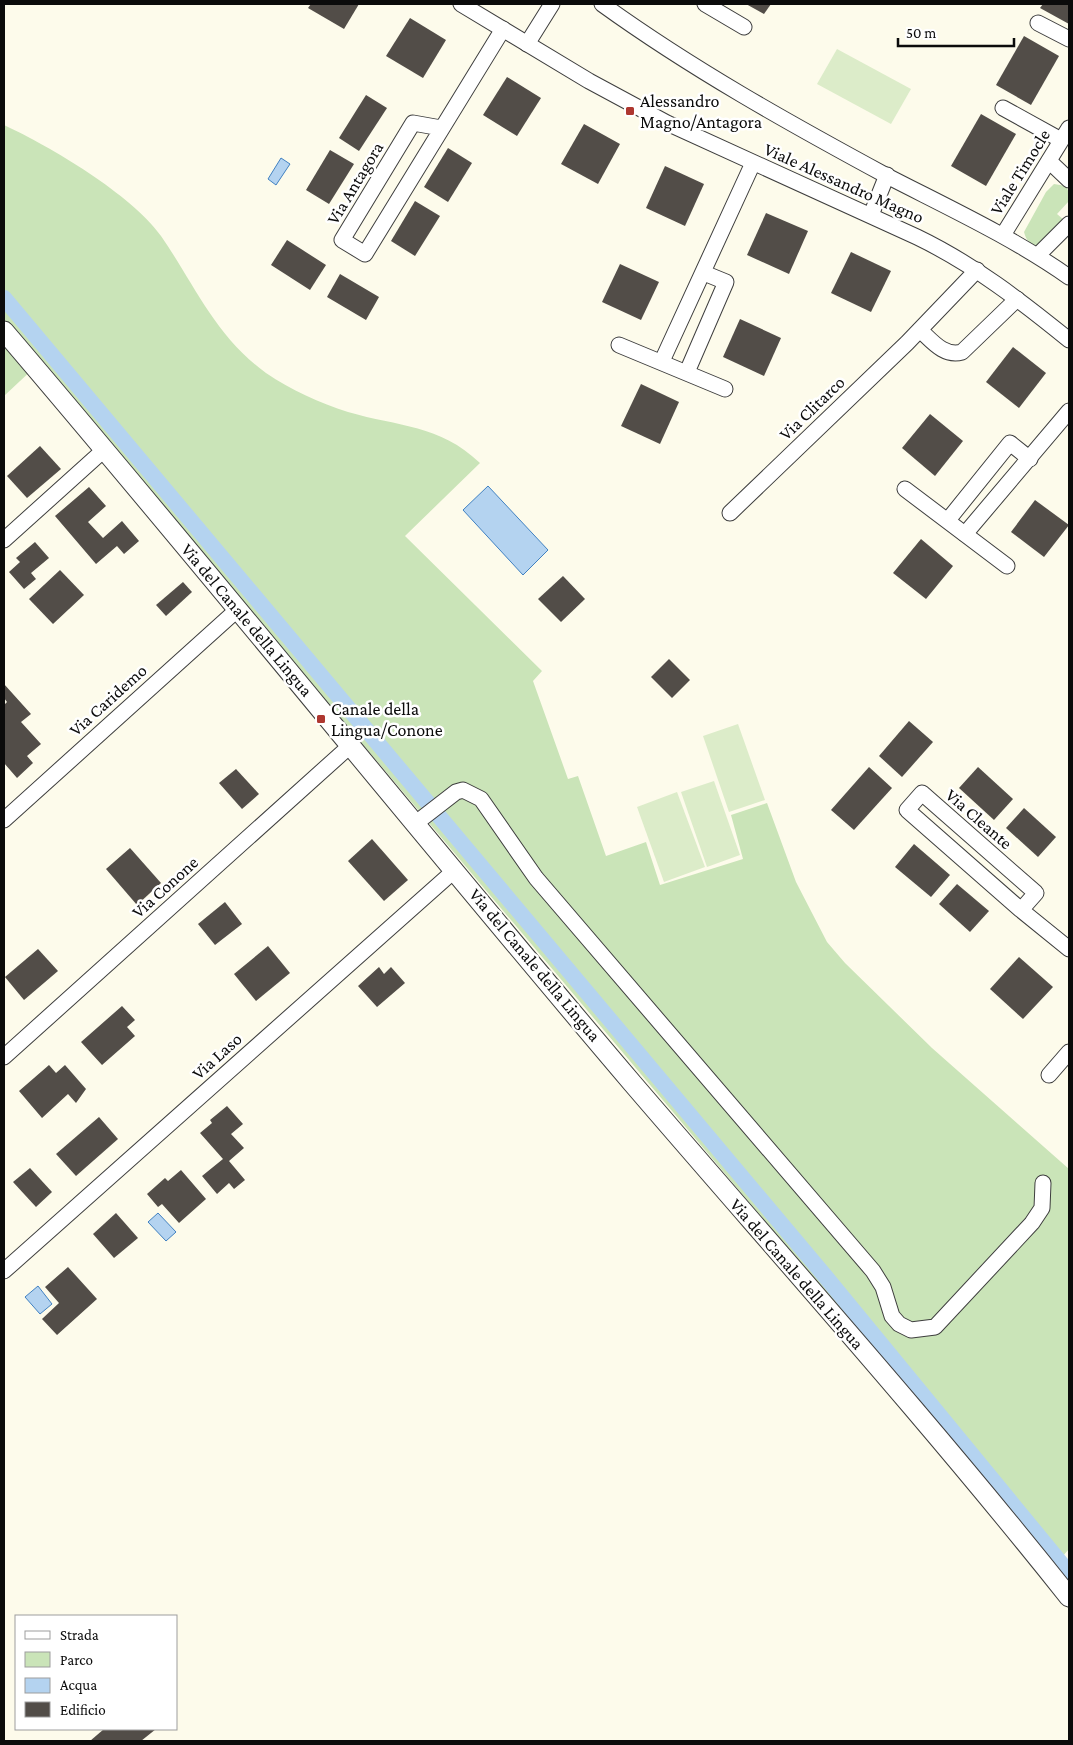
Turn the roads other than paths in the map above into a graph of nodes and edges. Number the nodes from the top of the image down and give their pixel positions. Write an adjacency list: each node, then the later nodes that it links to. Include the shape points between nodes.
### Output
1 (461, 4): 7 (street, Viale Alessandro Magno)
2 (552, 4): 9 (street)
3 (602, 4): 15 (street, Viale Alessandro Magno, via 718,81)
4 (705, 4): 6 (street)
5 (1038, 23): 8 (street)
6 (744, 27)
7 (503, 29): 9 (street, Viale Alessandro Magno); 11 (street, Via Antagora)
8 (1069, 39)
9 (527, 44): 14 (street, Viale Alessandro Magno, via 606,91)
10 (1003, 108): 12 (street)
11 (442, 128): 11 (street, Via Antagora, via 365,254 342,240 413,123)
12 (1065, 134): 13 (street, Viale Timocle)
13 (1049, 161): 16 (street); 19 (street, Viale Timocle)
14 (752, 163): 17 (street, Viale Alessandro Magno); 22 (street)
15 (887, 175): 17 (street); 19 (street, Viale Alessandro Magno)
16 (1069, 180)
17 (870, 216): 21 (street, Viale Alessandro Magno)
18 (1069, 224): 20 (street)
19 (1003, 235): 20 (street, Viale Alessandro Magno)
20 (1038, 255): 23 (street, Viale Alessandro Magno)
21 (977, 270): 24 (street, Viale Alessandro Magno); 25 (street, Via Clitarco)
22 (704, 272): 29 (street); 30 (street, via 726,282)
23 (1069, 278)
24 (1017, 299): 25 (street, via 962,352 944,351); 27 (street, Viale Alessandro Magno)
25 (920, 330): 36 (street, Via Clitarco)
26 (4, 331): 33 (street, Via del Canale della Lingua)
27 (1069, 340)
28 (619, 345): 29 (street)
29 (662, 361): 30 (street)
30 (687, 372): 31 (street)
31 (725, 389)
32 (1069, 411): 34 (street)
33 (105, 449): 39 (street); 41 (street, Via del Canale della Lingua)
34 (1030, 459): 37 (street, via 1010,443); 38 (street)
35 (905, 490): 37 (street)
36 (730, 513)
37 (948, 520): 38 (street)
38 (965, 534): 40 (street)
39 (4, 540)
40 (1007, 566)
41 (238, 609): 42 (street, Via del Canale della Lingua); 44 (street, Via Caridemo)
42 (351, 745): 43 (street, Via del Canale della Lingua); 49 (street, Via Conone)
43 (421, 818): 45 (street, Via del Canale della Lingua); 51 (street, via 447,797 463,790 481,799 536,878 873,1271 883,1287 892,1316 899,1324 911,1330 935,1327 1032,1223 1042,1208)
44 (4, 820)
45 (455, 870): 52 (street, Via Laso); 53 (street, Via del Canale della Lingua, via 631,1082 973,1476)
46 (1021, 910): 46 (street, Via Cleante, via 1036,893 922,793 907,810); 47 (street, Via Cleante)
47 (1069, 949)
48 (1069, 1052): 50 (street)
49 (4, 1057)
50 (1049, 1075)
51 (1043, 1183)
52 (4, 1271)
53 (1069, 1597)

